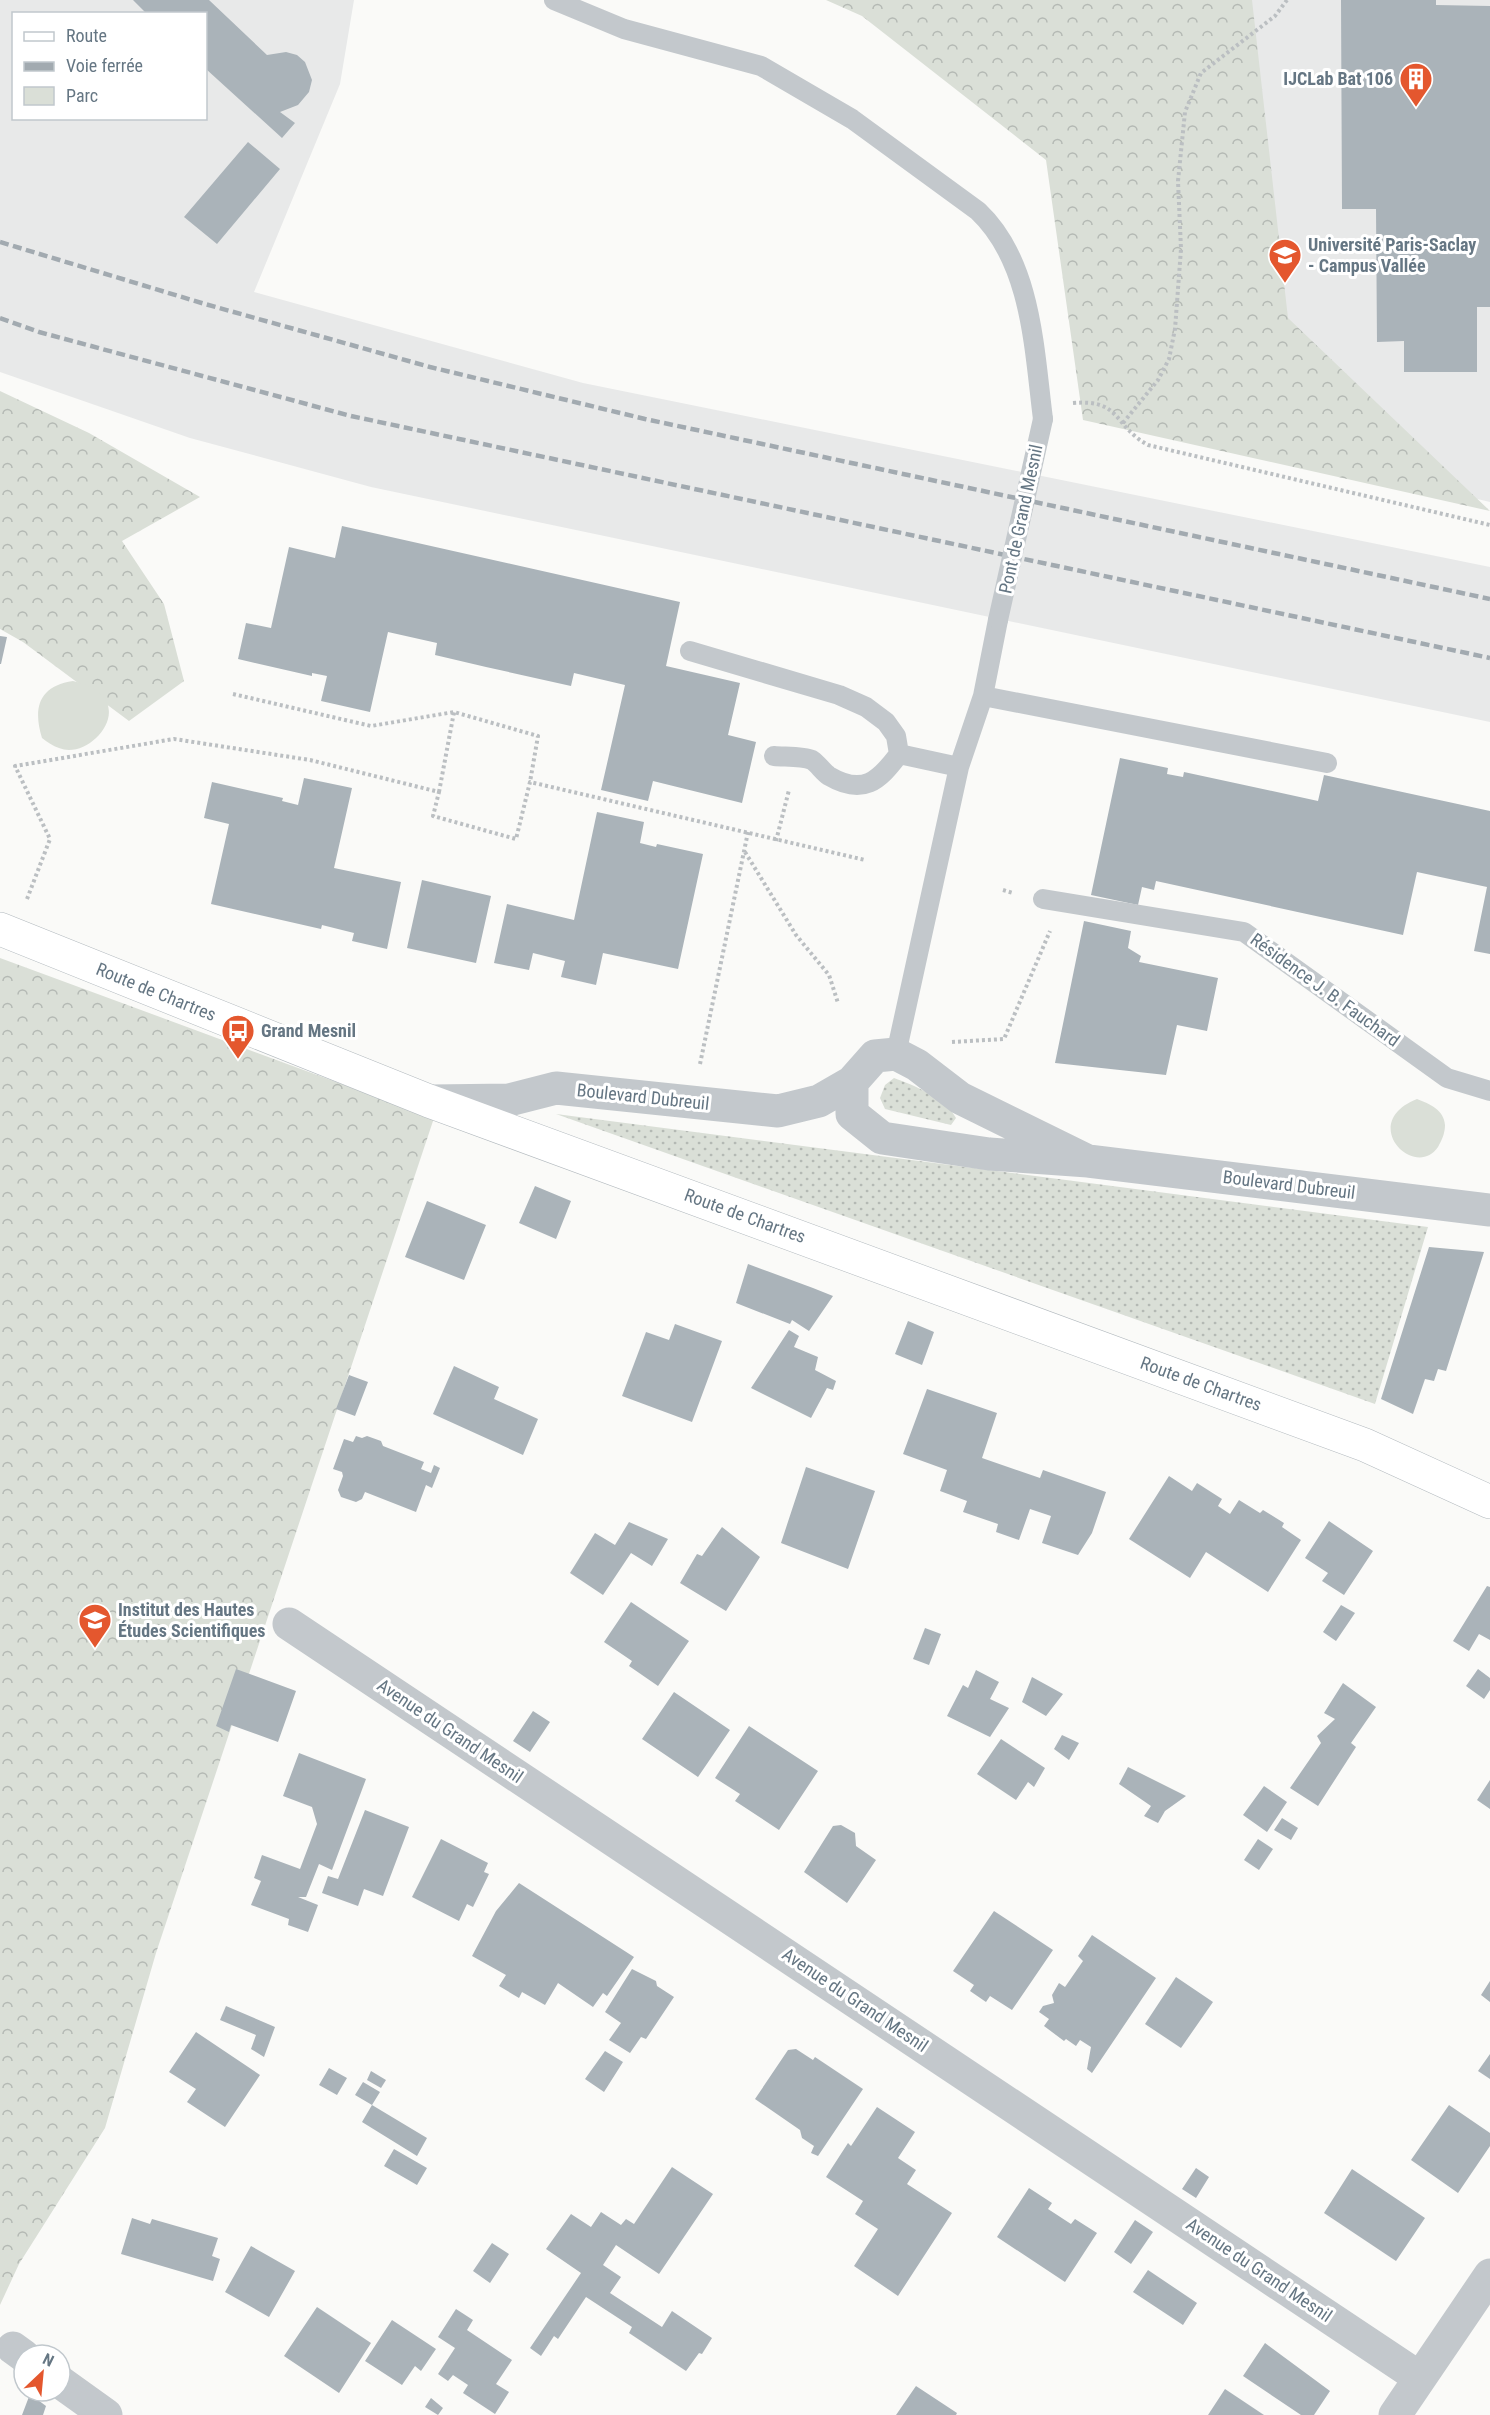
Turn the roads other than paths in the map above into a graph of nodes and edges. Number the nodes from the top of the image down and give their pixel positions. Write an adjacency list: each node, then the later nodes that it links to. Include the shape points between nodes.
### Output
1 (554, 0): 3 (lane, Pont de Grand Mesnil, bridge, via 624,29 761,66 852,119 993,226 1026,301 1043,418)
2 (690, 651): 4 (lane, via 839,695 866,707 897,736)
3 (983, 696): 6 (lane); 7 (lane, Pont de Grand Mesnil)
4 (899, 754): 5 (lane, via 885,773 868,785 850,785 828,776 811,760); 7 (lane)
5 (774, 756)
6 (1327, 763)
7 (959, 767): 10 (lane, Pont de Grand Mesnil)
8 (1053, 900): 12 (lane, Résidence J. B. Fauchard, via 1244,932 1447,1077)
9 (7, 932): 13 (main road, Route de Chartres)
10 (896, 1054): 11 (street, Boulevard Dubreuil, via 875,1056); 14 (street, Boulevard Dubreuil, via 918,1065 960,1098)
11 (852, 1082): 13 (street, Boulevard Dubreuil, via 819,1101 778,1111 556,1088 510,1100); 14 (street, Boulevard Dubreuil, via 852,1114 882,1138 989,1154)
12 (1490, 1091)
13 (429, 1101): 16 (main road, Route de Chartres, via 1354,1441)
14 (1088, 1161): 15 (street, Boulevard Dubreuil)
15 (1490, 1210)
16 (1490, 1502)
17 (289, 1623): 19 (street, Avenue du Grand Mesnil)
18 (1490, 2275): 19 (street)
19 (1420, 2378): 22 (street)
20 (72, 2391): 21 (street)
21 (106, 2415)
22 (1395, 2415)

